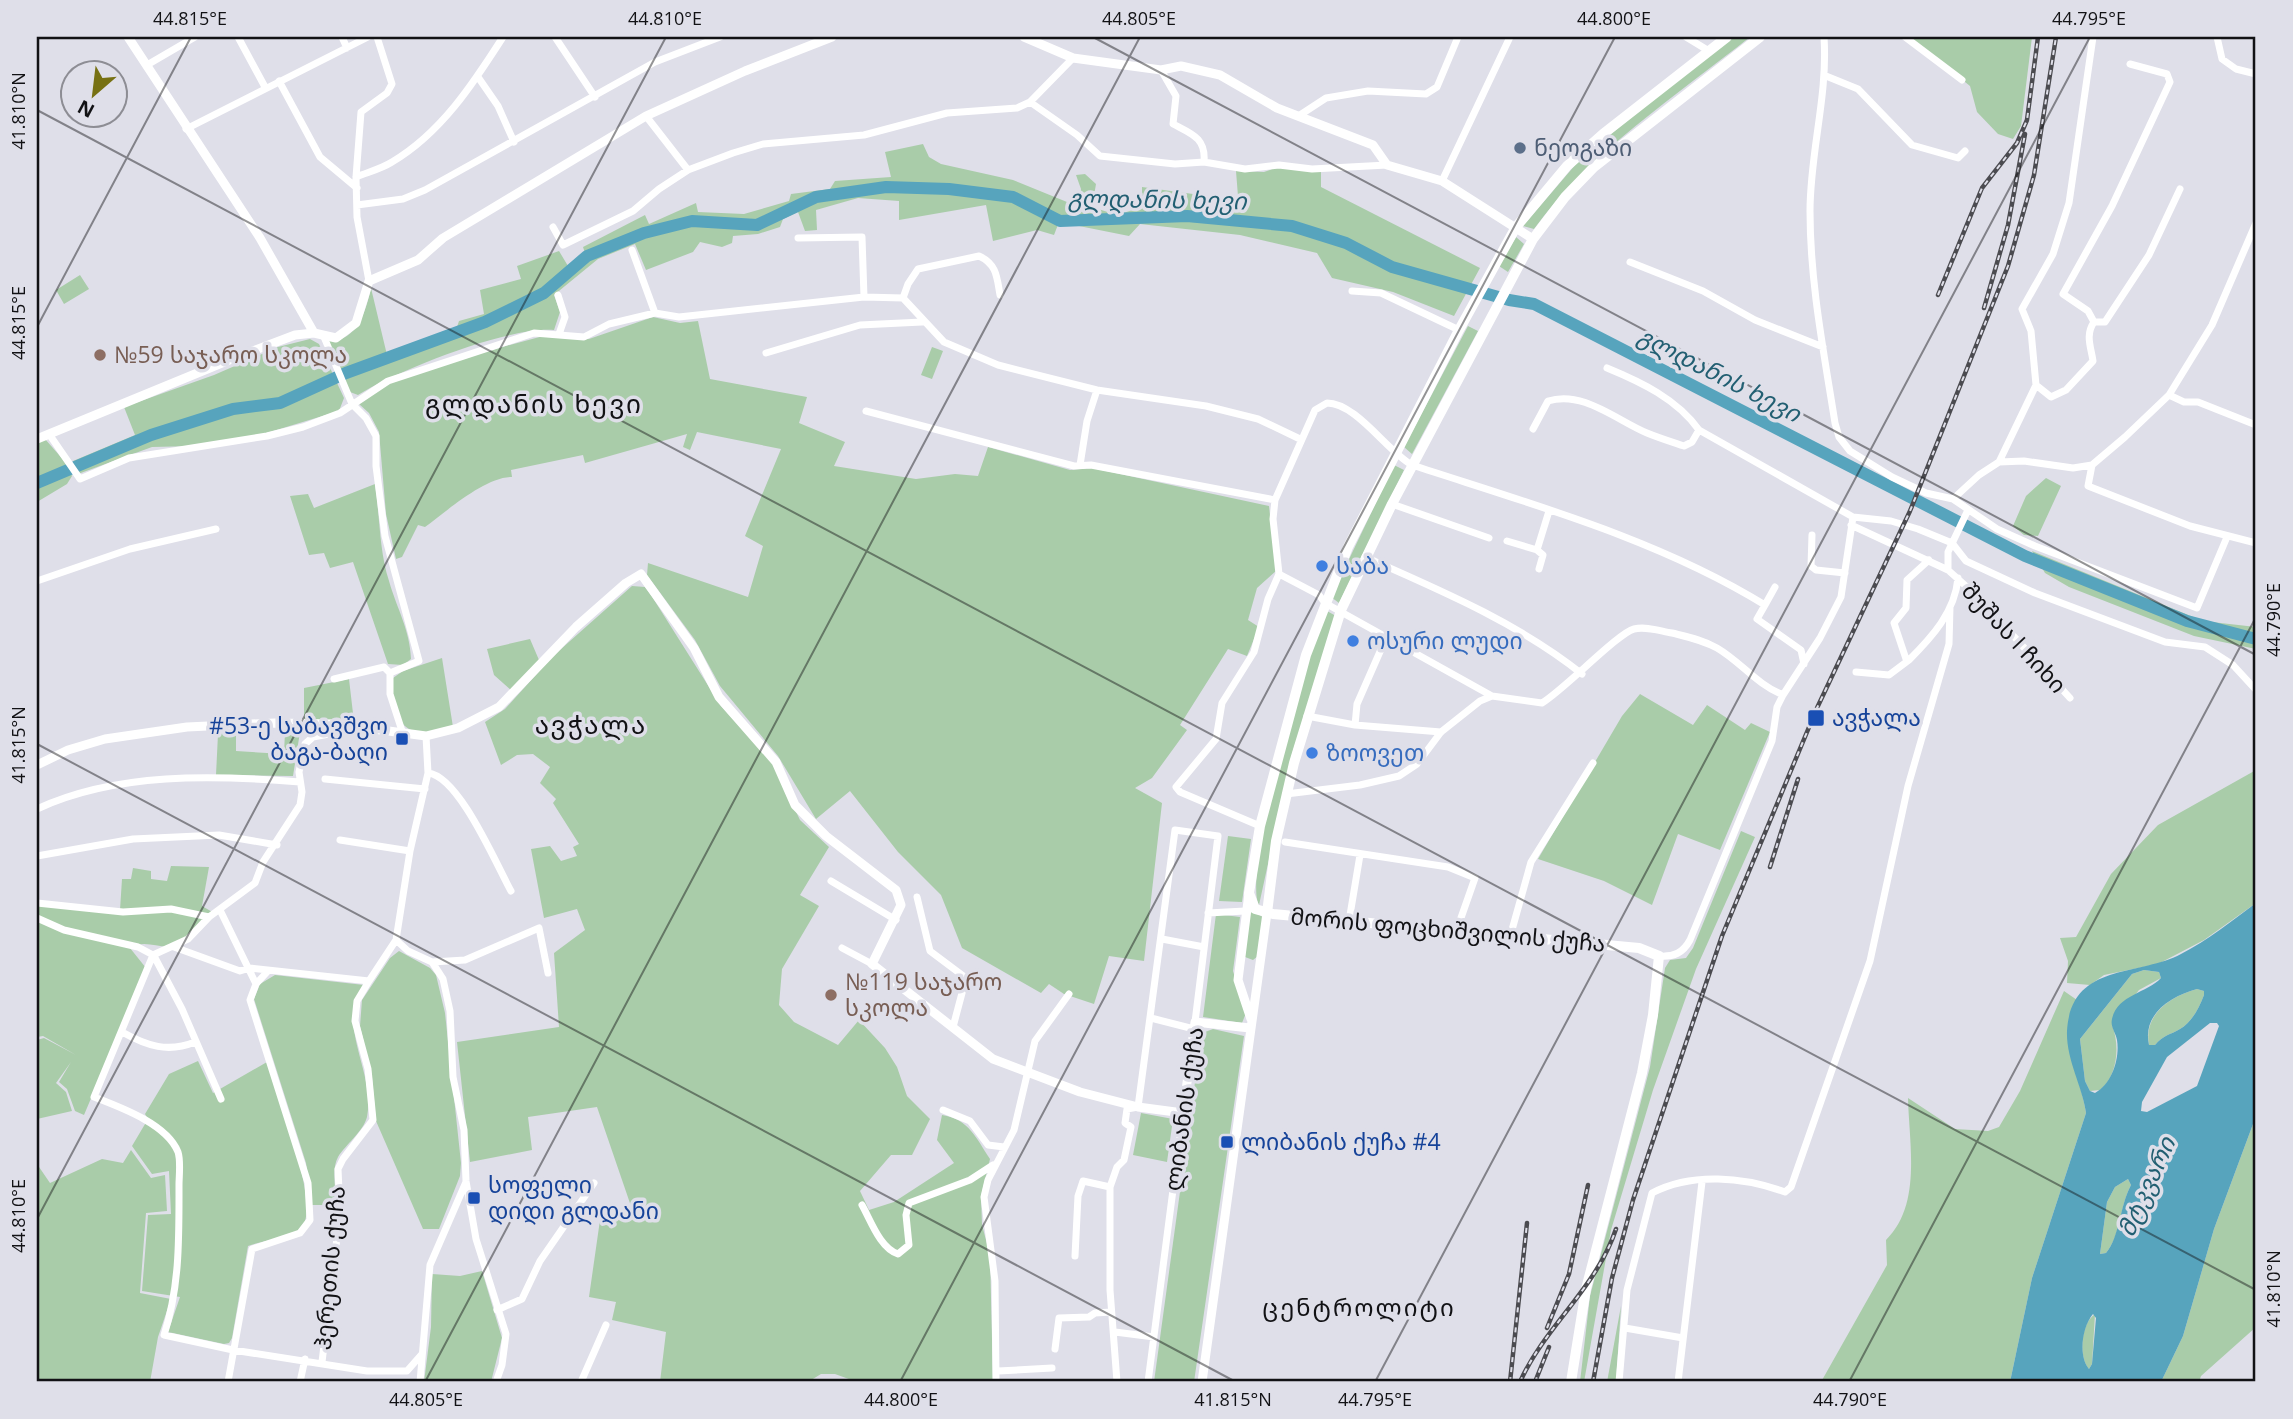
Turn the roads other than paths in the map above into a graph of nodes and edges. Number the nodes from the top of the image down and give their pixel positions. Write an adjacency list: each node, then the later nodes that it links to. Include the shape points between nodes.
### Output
1 (128, 37): 26 (street)
2 (195, 37): 26 (street)
3 (238, 37): 33 (street)
4 (342, 37): 22 (street)
5 (369, 37): 22 (street)
6 (377, 37): 44 (street, via 392,84 361,112)
7 (503, 37): 30 (street)
8 (555, 37): 34 (street)
9 (720, 37): 34 (street, via 655,62)
10 (832, 37): 37 (street)
11 (1024, 37): 21 (street)
12 (1458, 37): 36 (street, via 1437,87 1426,94 1368,91 1325,99)
13 (1510, 37): 45 (street)
14 (1686, 37): 23 (street)
15 (1727, 37): 23 (main road)
16 (1760, 37): 53 (main road, via 1594,167)
17 (1824, 37): 29 (street)
18 (1905, 37): 31 (street)
19 (2093, 37): 72 (street, via 2069,203 2053,254 2022,309 2031,331)
20 (2217, 37): 28 (street, via 2222,59)
21 (1046, 42): 24 (street)
22 (347, 48): 32 (street)
23 (1709, 51): 50 (main road, via 1567,166)
24 (1073, 58): 27 (street); 35 (street)
25 (2130, 64): 64 (street, via 2167,74 2169,82 2112,205 2063,294 2088,311)
26 (146, 65): 38 (street)
27 (1161, 70): 36 (street, via 1181,66 1220,75 1277,108); 41 (street, via 1176,96 1173,124 1200,138)
28 (2256, 75)
29 (1826, 76): 40 (street, via 1858,89 1912,145 1958,158); 69 (street, via 1810,209 1812,269)
30 (478, 77): 39 (street); 44 (street, via 432,131 391,163)
31 (1962, 80)
32 (279, 81): 33 (street); 46 (street, via 320,157)
33 (265, 87): 38 (street)
34 (595, 97): 39 (street)
35 (1030, 102): 41 (street, via 1100,156 1175,164); 43 (street, via 990,111 947,113 864,135 762,144)
36 (1300, 115): 42 (street, via 1373,145)
37 (646, 116): 43 (street); 56 (street, via 443,238 418,260)
38 (186, 129): 66 (street, via 260,239)
39 (514, 142): 48 (street, via 403,199)
40 (1965, 152)
41 (1204, 162): 42 (street, via 1245,169)
42 (1387, 165): 45 (street)
43 (688, 170): 51 (street, via 634,211 563,245)
44 (356, 177): 46 (street)
45 (1442, 181): 50 (street)
46 (357, 188): 48 (street)
47 (2180, 189): 64 (street, via 2149,255 2105,322)
48 (357, 205): 56 (street)
49 (2256, 223): 74 (street, via 2212,325)
50 (1516, 226): 53 (street); 65 (main road)
51 (553, 227)
52 (798, 238): 60 (street, via 862,237)
53 (1534, 239): 86 (main road)
54 (632, 250): 62 (street)
55 (1630, 262): 69 (street)
56 (369, 281): 68 (street, via 356,323 336,338)
57 (1352, 291): 65 (street, via 1381,293)
58 (558, 295): 67 (street, via 565,317)
59 (1000, 295): 61 (street, via 996,271 979,257 918,270)
60 (864, 297): 61 (street); 62 (street, via 742,308 729,314 678,317)
61 (903, 298): 63 (street)
62 (655, 313): 67 (street, via 609,324 584,337)
63 (922, 322): 70 (street, via 860,325); 73 (street, via 944,342 972,355)
64 (2094, 323): 72 (street, via 2088,336 2093,361 2084,371 2066,390 2051,397)
65 (1461, 326): 83 (main road)
66 (314, 333): 68 (street); 80 (street, via 295,335 234,358)
67 (559, 334): 75 (street, via 534,333 388,381)
68 (324, 337): 75 (street)
69 (1823, 347): 88 (street, via 1835,423 1850,451 1926,494)
70 (766, 353)
71 (1607, 368): 79 (street, შუშას I ჩიხი, via 1648,385)
72 (2036, 385): 84 (street)
73 (1097, 390): 82 (street, via 1206,406 1258,419); 85 (street)
74 (2169, 395): 77 (street); 87 (street)
75 (352, 404): 80 (street, via 303,427 140,455 80,479); 118 (street, via 376,436 385,536 419,661)
76 (866, 411): 85 (street)
77 (2256, 425)
78 (1533, 429): 79 (street, via 1548,401 1562,396 1684,446)
79 (1699, 430): 93 (street, შუშას I ჩიხი)
80 (49, 434): 81 (street)
81 (37, 439)
82 (1300, 439): 83 (street, via 1315,410 1332,403 1347,409); 89 (street)
83 (1395, 455): 86 (street); 111 (main road)
84 (1999, 462): 87 (street, via 2073,468); 88 (street)
85 (1080, 465): 89 (street)
86 (1412, 465): 90 (main road); 91 (street)
87 (2092, 465): 96 (street, via 2088,486)
88 (1953, 499): 92 (street)
89 (1275, 500): 107 (street)
90 (1392, 504): 97 (street); 102 (main road)
91 (1549, 510): 101 (street); 112 (street, via 1731,584)
92 (1966, 514): 96 (street, via 2035,546 2197,608); 99 (street)
93 (1852, 521): 99 (street, via 1891,521); 103 (street, შუშას I ჩიხი); 106 (street)
94 (216, 529): 109 (street, via 130,549)
95 (1812, 535): 106 (street, via 1811,566)
96 (2227, 537): 100 (street)
97 (1489, 538)
98 (1507, 541): 101 (street)
99 (1953, 541): 105 (street); 122 (street, via 1966,561 2035,593 2165,642 2205,647 2233,666)
100 (2256, 543)
101 (1537, 550): 104 (street, via 1543,555)
102 (1365, 557): 114 (main road); 120 (street, via 1547,646)
103 (1929, 560): 105 (street, შუშას I ჩიხი); 116 (street, via 1907,580 1906,607 1894,623)
104 (1539, 569)
105 (1948, 570): 108 (street, შუშას I ჩიხი)
106 (1845, 573): 117 (street, via 1841,597)
107 (1279, 574): 111 (street, via 1319,595); 140 (street, via 1254,652 1222,703 1216,739 1176,787)
108 (1958, 578): 113 (street); 125 (street, შუშას I ჩიხი)
109 (37, 581)
110 (1775, 587): 112 (street)
111 (1325, 603): 114 (street); 140 (main road, via 1283,732)
112 (1765, 605): 117 (street, via 1758,619 1801,650)
113 (1950, 607): 116 (street, via 1932,637); 193 (street, via 1950,644 1908,786 1870,961 1791,1187 1785,1192 1734,1178)
114 (1341, 610): 115 (street); 126 (main road)
115 (1386, 638): 124 (street); 128 (street, via 1357,705)
116 (1909, 660): 119 (street, via 1888,675)
117 (1804, 664): 123 (street)
118 (390, 673): 121 (street, via 384,667); 130 (street, via 390,694)
119 (1856, 673)
120 (1582, 674): 123 (street, via 1623,634 1646,628 1701,639 1761,685); 124 (street, via 1542,704)
121 (334, 679)
122 (2256, 690)
123 (1783, 695): 169 (street, via 1772,741 1690,940 1685,950)
124 (1492, 696): 129 (street)
125 (2070, 698)
126 (1307, 716): 128 (street); 138 (main road)
127 (336, 724): 130 (street); 133 (street, via 228,724 154,731 92,743); 136 (street, via 329,734 304,744)
128 (1355, 725): 129 (street)
129 (1441, 732): 138 (street, via 1417,764 1399,776)
130 (403, 734): 131 (street)
131 (426, 736): 134 (street); 158 (street, via 458,728 499,706 576,627 641,574 694,648 719,697 776,762 795,805 826,836 896,890 901,905)
132 (1593, 763): 161 (street, via 1531,862)
133 (37, 765)
134 (428, 773): 137 (street); 148 (street, via 440,775 456,794)
135 (325, 779): 137 (street)
136 (300, 782): 139 (street, via 241,778 150,782 63,797); 143 (street, via 300,805)
137 (425, 789): 144 (street)
138 (1286, 794): 155 (main road)
139 (37, 809)
140 (1260, 826): 149 (main road)
141 (340, 840): 144 (street)
142 (1285, 842): 145 (street)
143 (276, 845): 146 (street, via 219,835 133,839); 152 (street, via 255,883)
144 (410, 851): 163 (street)
145 (1360, 855): 159 (street); 160 (street, via 1448,867 1475,878)
146 (37, 856)
147 (831, 881): 158 (street)
148 (511, 891)
149 (1249, 893): 153 (street); 155 (main road, მორის ფოცხიშვილის ქუჩა, via 1251,905)
150 (917, 897): 182 (street, via 930,951 966,978)
151 (37, 903): 156 (street, via 122,912 171,909)
152 (220, 910): 156 (street); 173 (street)
153 (1245, 911): 154 (street); 167 (street)
154 (1208, 913): 162 (street, ლიბანის ქუჩა, via 1218,836 1175,830); 165 (street, ლიბანის ქუჩა)
155 (1267, 913): 159 (main road, მორის ფოცხიშვილის ქუჩა); 170 (street)
156 (209, 917): 164 (street)
157 (37, 918): 168 (street, via 64,930 138,947)
158 (896, 920): 172 (street)
159 (1349, 921): 160 (main road, მორის ფოცხიშვილის ქუჩა)
160 (1456, 932): 161 (main road, მორის ფოცხიშვილის ქუჩა)
161 (1510, 937): 169 (main road, მორის ფოცხიშვილის ქუჩა, via 1639,948)
162 (1162, 939): 165 (street); 179 (street)
163 (396, 940): 171 (street); 176 (street, ჰერეთის ქუჩა)
164 (174, 947): 168 (street); 173 (street, via 223,968)
165 (1204, 947): 181 (street, ლიბანის ქუჩა)
166 (842, 948): 172 (street)
167 (1239, 955): 170 (street, via 1248,966); 180 (street, via 1238,980)
168 (153, 956): 183 (street); 184 (street)
169 (1659, 957): 223 (main road, via 1642,1073 1586,1289)
170 (1260, 958): 180 (street)
171 (432, 962): 175 (street, via 465,960 539,928); 192 (street, via 441,973 450,1012)
172 (872, 964): 182 (street)
173 (250, 968): 174 (street); 177 (street)
174 (268, 971): 176 (street); 177 (street)
175 (548, 972)
176 (369, 981): 209 (street, ჰერეთის ქუჩა, via 357,1001 355,1021 368,1069 373,1120 338,1169 340,1213)
177 (256, 984): 206 (street, via 250,1000 308,1183 310,1220 300,1233 252,1249)
178 (1069, 993): 185 (street, via 1035,1041)
179 (1151, 1018): 181 (street); 187 (street)
180 (1251, 1025): 181 (street); 222 (street)
181 (1195, 1026): 189 (street, ლიბანის ქუჩა)
182 (953, 1027): 185 (street, via 993,1059)
183 (122, 1032): 184 (street, via 144,1044 165,1048); 206 (street, via 94,1097 136,1112 178,1153 175,1300 164,1335)
184 (195, 1041): 186 (street)
185 (1027, 1073): 187 (street); 190 (street, via 1014,1130)
186 (221, 1099)
187 (1138, 1107): 189 (street); 195 (street, via 1127,1109 1125,1123 1131,1127 1124,1160)
188 (943, 1110): 190 (street, via 970,1121 988,1145)
189 (1183, 1113): 203 (street, ლიბანის ქუჩა)
190 (1004, 1147): 191 (street)
191 (996, 1163): 196 (street, via 970,1180 909,1203 909,1245 898,1254 884,1244); 212 (street, via 984,1197 993,1262)
192 (466, 1181): 198 (street, via 476,1239); 207 (street, via 430,1265)
193 (1702, 1182): 201 (street, via 1666,1186 1653,1193 1627,1290); 204 (street)
194 (594, 1183): 198 (street, via 540,1261 522,1299)
195 (1110, 1187): 197 (street, via 1083,1181); 199 (street)
196 (862, 1205)
197 (1075, 1256)
198 (497, 1310): 217 (street, via 506,1334)
199 (1111, 1312): 202 (street); 205 (street, via 1059,1318)
200 (606, 1325): 218 (street)
201 (1625, 1328): 204 (street); 224 (street)
202 (1115, 1332): 203 (street); 220 (street)
203 (1154, 1337): 221 (street, ლიბანის ქუჩა)
204 (1683, 1338): 225 (street)
205 (1055, 1349)
206 (233, 1350): 208 (street); 213 (street)
207 (422, 1354): 211 (street, via 407,1371); 216 (street)
208 (305, 1359): 209 (street); 214 (street)
209 (322, 1362): 211 (street)
210 (1052, 1368): 212 (street)
211 (367, 1371): 215 (street)
212 (998, 1371): 219 (street)
213 (228, 1382)
214 (300, 1382)
215 (364, 1382)
216 (420, 1382)
217 (496, 1382)
218 (580, 1382)
219 (996, 1382)
220 (1117, 1382)
221 (1148, 1382)
222 (1202, 1382)
223 (1571, 1382)
224 (1619, 1382)
225 (1678, 1382)

